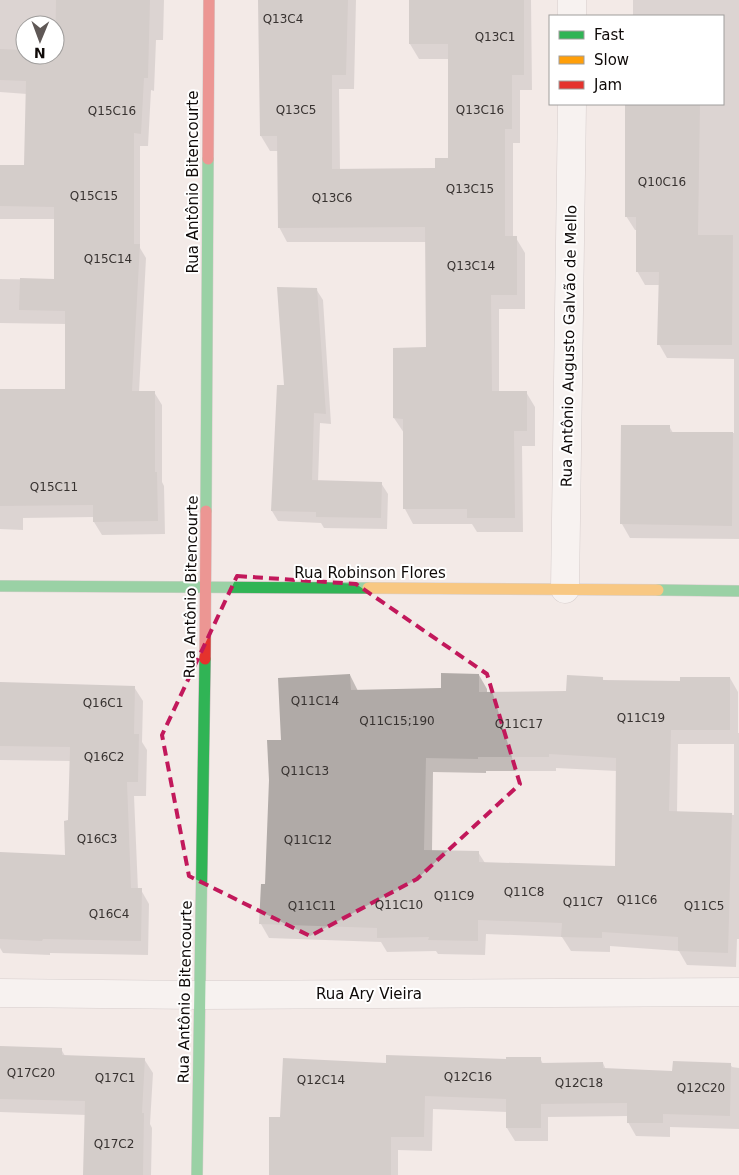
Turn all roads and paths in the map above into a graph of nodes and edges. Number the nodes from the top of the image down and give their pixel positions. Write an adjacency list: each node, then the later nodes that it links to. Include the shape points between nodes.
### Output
1 (209, 0): 6 (street, Rua Antônio Bitencourte)
2 (572, 0): 3 (street)
3 (572, 15)
4 (572, 105): 7 (street, Rua Antônio Augusto Galvão de Mello)
5 (0, 586): 6 (street, Rua Robinson Flores)
6 (206, 588): 7 (street, Rua Robinson Flores); 11 (street, Rua Antônio Bitencourte)
7 (566, 589): 8 (street, Rua Robinson Flores)
8 (739, 591)
9 (739, 992): 11 (street, Rua Ary Vieira)
10 (0, 994): 11 (street, Rua Ary Vieira)
11 (200, 995): 12 (street, Rua Antônio Bitencourte)
12 (197, 1175)

